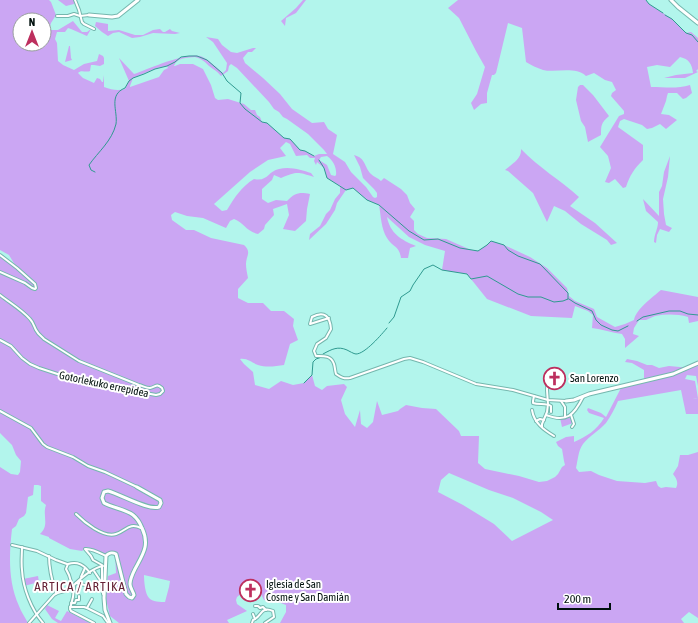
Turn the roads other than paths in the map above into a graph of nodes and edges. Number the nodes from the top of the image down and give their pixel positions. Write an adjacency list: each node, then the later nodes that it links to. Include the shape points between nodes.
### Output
1 (75, 0): 6 (street)
2 (138, 0): 4 (street, via 118,16)
3 (671, 0): 7 (street)
4 (89, 15): 6 (street)
5 (57, 16): 6 (street)
6 (80, 16): 8 (street, via 84,24)
7 (698, 23)
8 (94, 29)
9 (0, 255): 10 (street, via 35,284 36,288)
10 (0, 272)
11 (0, 295): 13 (street, Gotorlekuko errepidea, via 29,317 39,335 79,361 148,388 158,385 163,391 156,395 76,380 46,371 27,362 11,346)
12 (329, 318): 12 (street, via 327,315 319,314 312,317 310,324); 16 (street, via 331,329 326,338 317,344 314,353 316,356 330,358 336,374 345,379 410,358 476,384)
13 (0, 340)
14 (698, 363): 17 (street, via 673,374)
15 (548, 373): 18 (street)
16 (534, 396): 18 (street); 21 (street, via 533,403)
17 (583, 397): 20 (street); 26 (street)
18 (548, 400): 19 (street); 21 (street)
19 (561, 401): 20 (street); 27 (street, via 564,404)
20 (566, 401)
21 (548, 404): 24 (street, via 551,406); 25 (street)
22 (532, 410): 29 (street)
23 (0, 411): 33 (street, via 31,428 47,447)
24 (551, 412)
25 (546, 415): 27 (street); 28 (street)
26 (571, 415): 27 (street); 31 (street, via 574,424)
27 (565, 417)
28 (544, 420): 29 (street); 30 (street)
29 (536, 421): 30 (street)
30 (542, 427): 32 (street)
31 (572, 427)
32 (554, 436)
33 (137, 487): 35 (street, via 160,500 159,507 148,506 108,491 104,492 102,498 108,506 134,516)
34 (76, 514): 35 (street, via 102,534 115,535 132,526)
35 (142, 529): 39 (street, via 145,550 130,581 134,593 132,598 126,594 116,554 111,552)
36 (12, 545): 37 (street)
37 (22, 547): 38 (street); 59 (street, via 24,582)
38 (49, 556): 40 (street); 49 (street)
39 (106, 556): 41 (street, via 85,549 93,560); 51 (street)
40 (67, 564): 42 (street, via 80,564); 47 (street, via 66,569)
41 (103, 566): 43 (street); 46 (street)
42 (85, 568): 44 (street); 45 (street)
43 (94, 571): 44 (street); 46 (street)
44 (90, 573): 45 (street)
45 (80, 578): 47 (street)
46 (102, 583): 51 (street)
47 (74, 585): 48 (street); 49 (street, via 67,591); 53 (street)
48 (85, 585)
49 (56, 593): 59 (street)
50 (79, 596): 53 (street, via 79,600)
51 (104, 597): 67 (street)
52 (92, 599): 56 (street)
53 (71, 603): 55 (street)
54 (255, 606): 57 (street)
55 (70, 607): 56 (street); 66 (street, via 71,611)
56 (87, 608): 67 (street, via 103,616)
57 (266, 610): 62 (street); 63 (street, via 274,612 274,617)
58 (253, 614): 62 (street)
59 (37, 615): 64 (street); 65 (street)
60 (268, 616): 63 (street)
61 (251, 617): 68 (street)
62 (255, 619): 68 (street)
63 (269, 620): 69 (street)
64 (28, 623)
65 (43, 623)
66 (94, 623)
67 (109, 623)
68 (252, 623)
69 (265, 623)

